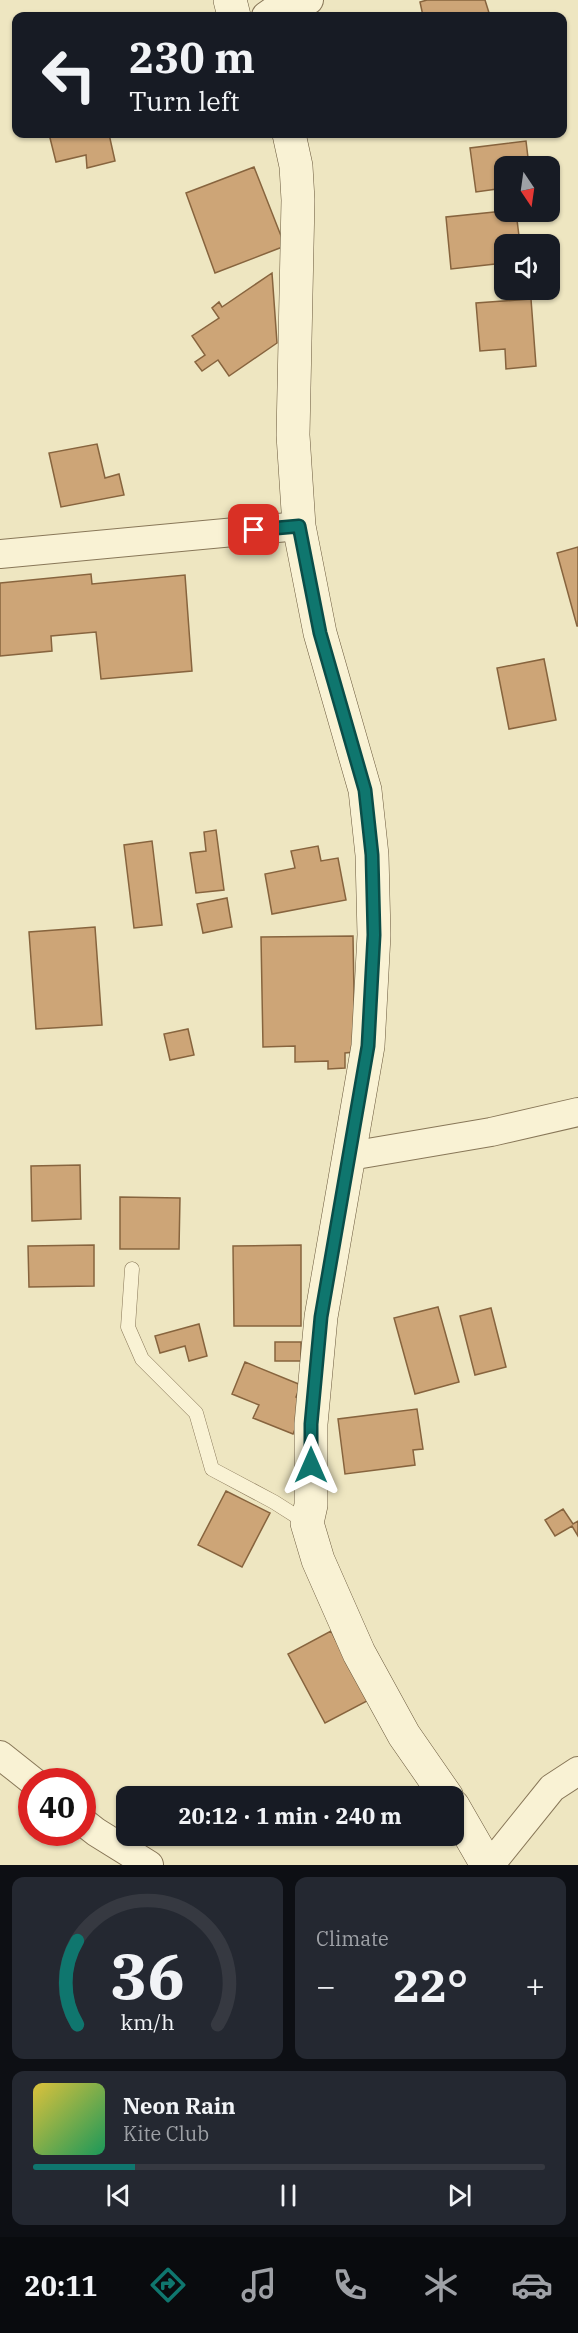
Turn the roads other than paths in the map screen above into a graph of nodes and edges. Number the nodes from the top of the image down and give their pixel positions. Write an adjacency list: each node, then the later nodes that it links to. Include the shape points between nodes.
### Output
1 (309, 0): 2 (street)
2 (272, 12)
3 (290, 138): 4 (street, via 298,200 292,435)
4 (299, 526): 5 (street); 7 (street, via 320,633 365,790 372,855 374,935 368,1046)
5 (0, 554)
6 (578, 1112): 7 (street, via 491,1132)
7 (350, 1156): 9 (street, via 321,1317)
8 (132, 1269): 9 (lane, via 128,1327 142,1359 196,1413 212,1469)
9 (307, 1523): 13 (street, via 318,1560 359,1653 404,1735)
10 (0, 1755): 11 (street)
11 (18, 1769)
12 (578, 1771): 17 (street, via 552,1788)
13 (439, 1786)
14 (464, 1825): 17 (street)
15 (96, 1832): 16 (street)
16 (149, 1865)
17 (488, 1865)

